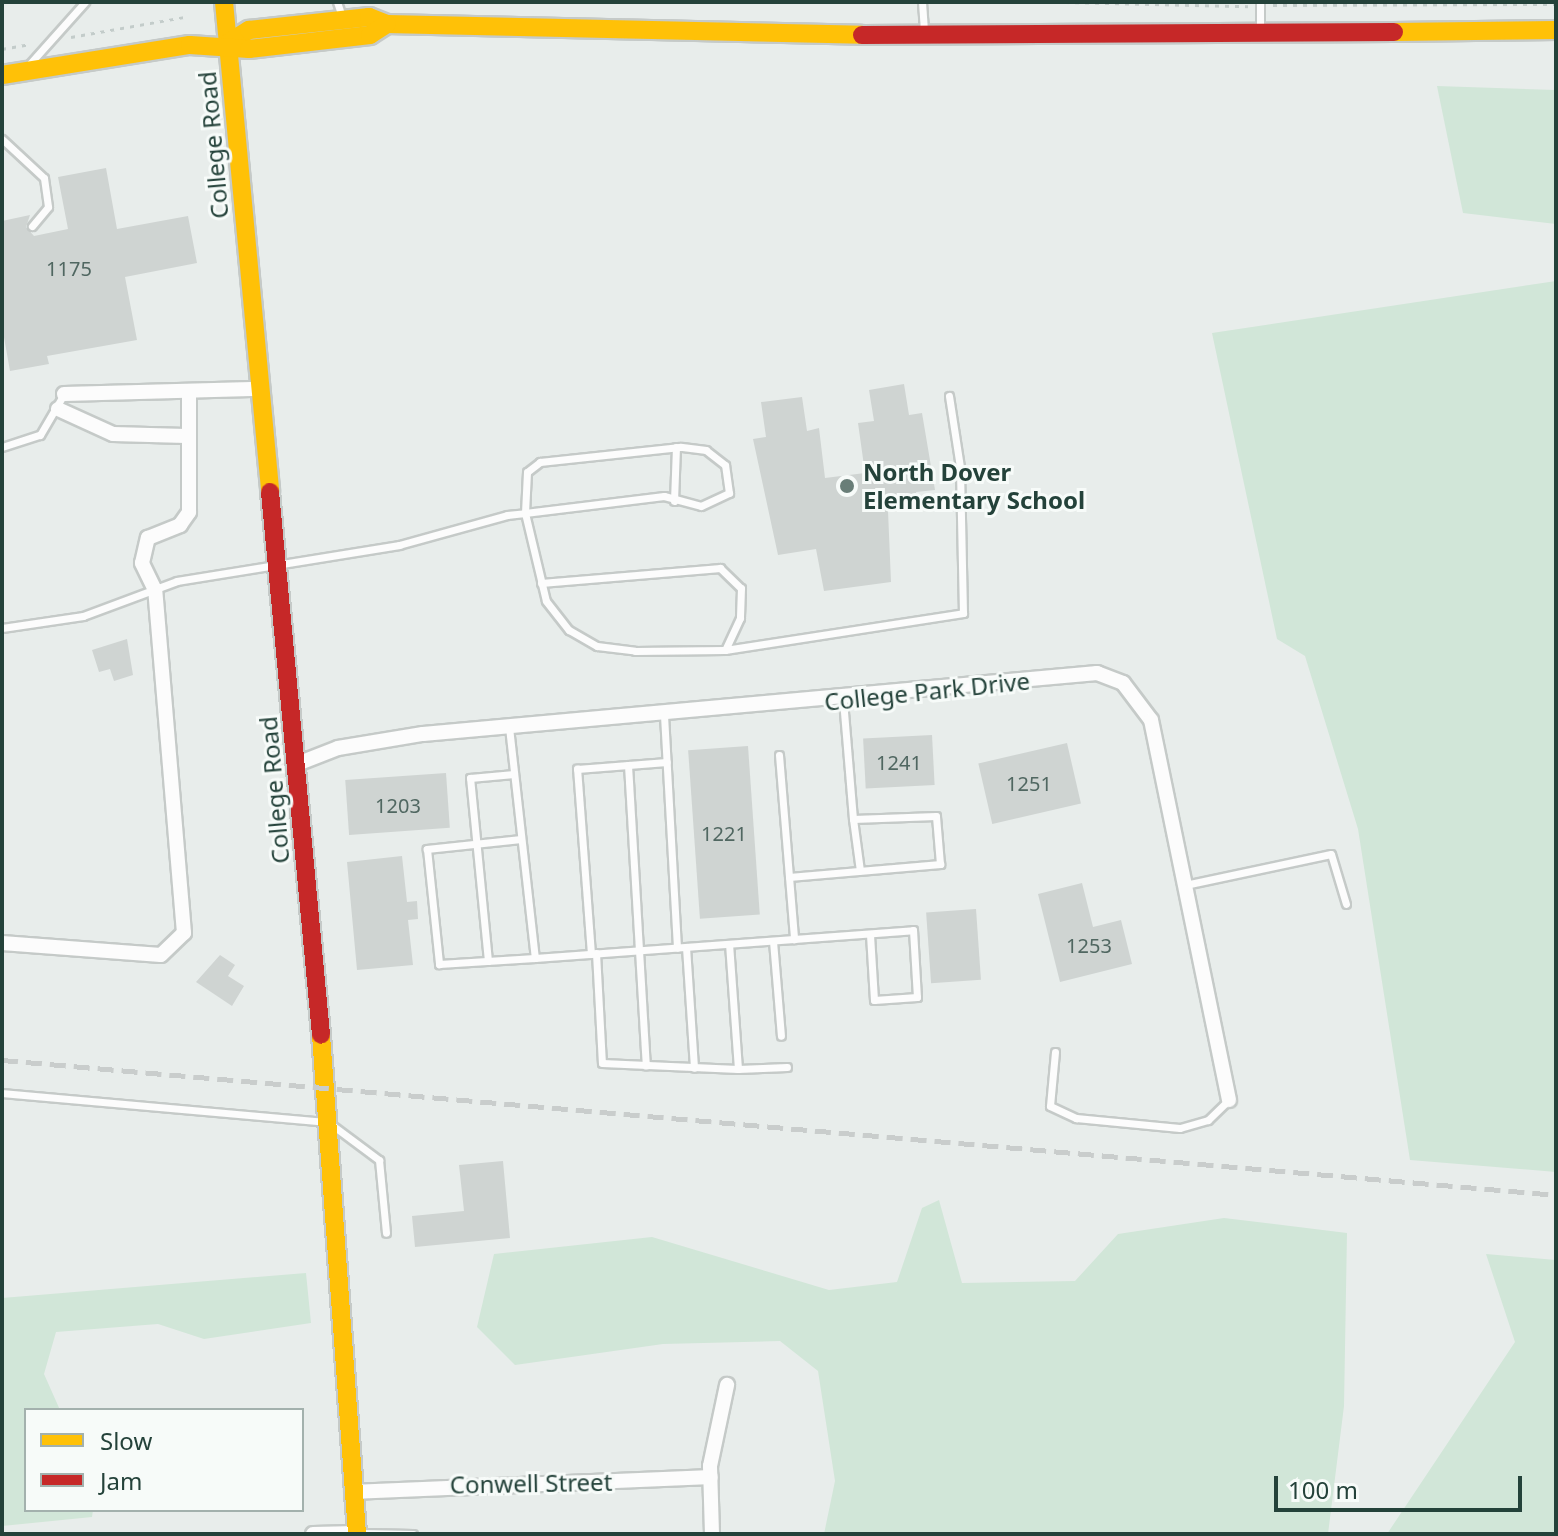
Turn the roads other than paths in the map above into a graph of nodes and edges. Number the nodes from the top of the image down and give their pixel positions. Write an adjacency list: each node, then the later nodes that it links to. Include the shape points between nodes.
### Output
1 (63, 2): 7 (lane)
2 (85, 2): 7 (lane)
3 (224, 2): 12 (main road, College Road)
4 (922, 2): 11 (lane)
5 (1260, 2): 10 (lane)
6 (340, 11): 8 (main road); 12 (main road, via 249,30)
7 (68, 13): 13 (lane)
8 (387, 24): 11 (main road); 12 (main road, via 352,37 249,49)
9 (1556, 30): 10 (main road)
10 (1260, 36): 11 (main road)
11 (925, 37)
12 (228, 43): 13 (main road); 17 (main road, College Road)
13 (24, 70): 14 (main road)
14 (2, 75)
15 (2, 139): 16 (lane, via 44,178 48,207)
16 (32, 226)
17 (261, 389): 18 (street); 27 (main road, College Road)
18 (189, 391): 19 (street); 22 (street)
19 (64, 394): 21 (lane)
20 (949, 396): 31 (lane, via 960,467 963,613)
21 (58, 409): 22 (street, via 113,434); 23 (lane, via 40,435)
22 (186, 436): 29 (street, via 186,520 159,528 143,548)
23 (2, 447)
24 (676, 447): 25 (lane); 25 (lane, via 706,450 730,480 718,501); 26 (lane, via 540,462 522,484)
25 (674, 501): 26 (lane, via 664,496)
26 (525, 513): 27 (lane); 28 (lane)
27 (278, 568): 29 (lane); 37 (main road, College Road)
28 (541, 583): 31 (lane, via 569,630 597,646); 31 (lane, via 720,568 741,588 740,618)
29 (155, 590): 30 (lane, via 83,616); 50 (street, via 184,933 161,955)
30 (2, 628)
31 (725, 650)
32 (843, 701): 33 (street, College Park Drive); 40 (lane); 45 (street, College Park Drive, via 1097,673 1123,683 1151,720)
33 (664, 715): 34 (street, College Park Drive); 36 (lane)
34 (509, 727): 37 (street, College Park Drive, via 338,748); 39 (lane)
35 (779, 755): 44 (lane)
36 (667, 762): 38 (lane); 52 (lane)
37 (297, 764): 65 (main road, College Road)
38 (628, 765): 53 (lane); 54 (lane, via 577,769)
39 (514, 774): 41 (lane); 42 (lane, via 470,778)
40 (853, 819): 43 (lane); 43 (lane, via 936,816 940,864)
41 (521, 839): 42 (lane); 55 (lane)
42 (477, 844): 56 (lane); 56 (lane, via 427,849 439,964)
43 (860, 871): 44 (lane)
44 (789, 877): 48 (lane)
45 (1185, 885): 46 (lane, via 1331,854); 64 (street, College Park Drive)
46 (1346, 904)
47 (870, 934): 47 (lane, via 913,930 917,997 874,1000); 48 (lane)
48 (794, 939): 49 (lane)
49 (773, 941): 51 (lane); 57 (lane)
50 (2, 943)
51 (729, 944): 52 (lane); 62 (lane)
52 (682, 947): 53 (lane); 61 (lane)
53 (640, 950): 54 (lane); 59 (lane)
54 (593, 953): 55 (lane); 59 (lane, via 602,1063)
55 (535, 958): 56 (lane)
56 (488, 961)
57 (781, 1036)
58 (1055, 1052): 64 (lane, via 1050,1106 1076,1118 1180,1128 1208,1120)
59 (646, 1065): 61 (lane)
60 (787, 1067): 62 (lane)
61 (694, 1068): 62 (lane)
62 (738, 1069)
63 (2, 1093): 65 (lane)
64 (1229, 1100)
65 (328, 1122): 66 (lane, via 379,1160); 69 (main road, College Road)
66 (386, 1233)
67 (727, 1385): 68 (street)
68 (711, 1477): 69 (street, Conwell Street); 73 (street)
69 (352, 1492): 70 (main road, College Road)
70 (357, 1533): 71 (street); 72 (lane)
71 (313, 1534)
72 (413, 1534)
73 (712, 1534)

